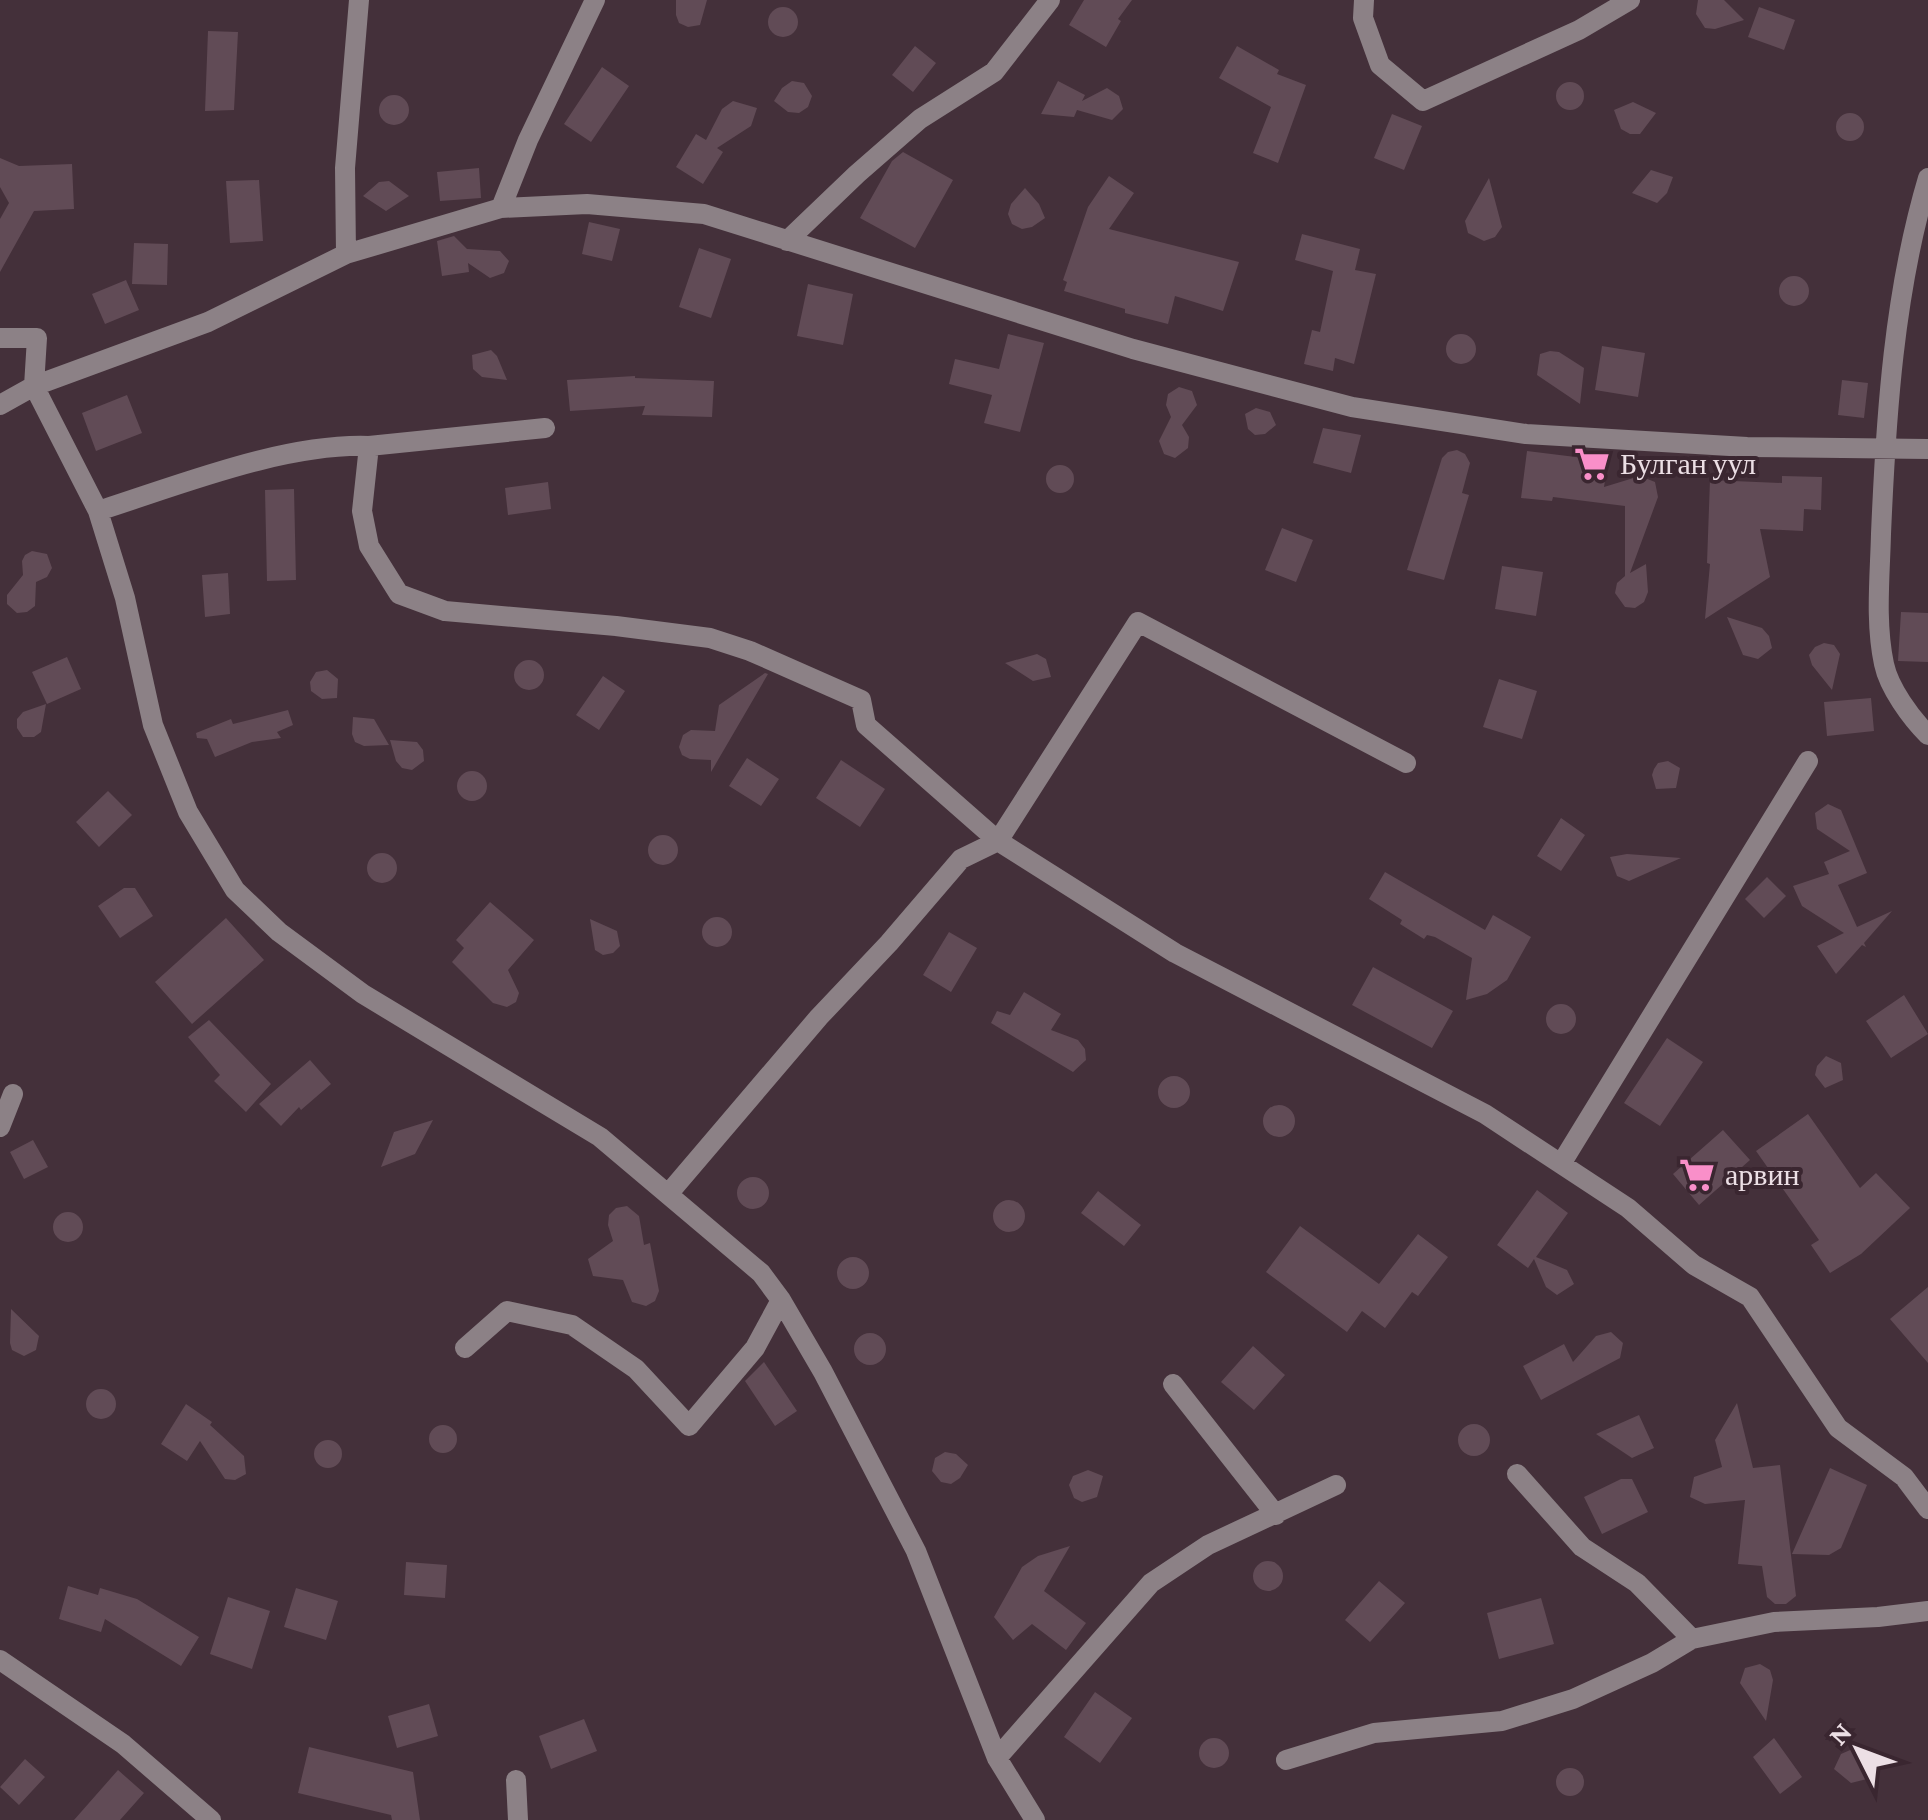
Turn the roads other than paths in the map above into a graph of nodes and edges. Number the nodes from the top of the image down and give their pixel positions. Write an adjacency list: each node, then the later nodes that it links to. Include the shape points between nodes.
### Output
1 (359, 0): 9 (street, via 345,168)
2 (594, 0): 7 (street)
3 (1050, 0): 8 (street, via 994,72 920,119)
4 (1364, 0): 5 (street, via 1362,18 1380,65 1423,101)
5 (1630, 0)
6 (1928, 178): 15 (street, via 1906,255)
7 (501, 208): 8 (street, via 587,204 704,214); 9 (street)
8 (787, 242): 15 (street, via 1133,350 1352,407 1526,434)
9 (346, 254): 11 (street, via 208,322)
10 (0, 338): 11 (street, via 37,338)
11 (34, 386): 12 (street); 17 (street)
12 (0, 405)
13 (545, 428): 14 (street)
14 (369, 446): 17 (street, via 343,444 244,465); 21 (street, via 362,511 369,546 399,594 445,611 710,638 750,651 861,700 866,725)
15 (1885, 450): 16 (street); 18 (street, via 1879,599 1884,666)
16 (1928, 450)
17 (98, 511): 25 (street, via 153,725 188,812 235,890 278,932 363,994 600,1138)
18 (1928, 735)
19 (1808, 761): 24 (street)
20 (1406, 764): 21 (street, via 1138,622)
21 (998, 842): 24 (street, via 1175,953 1485,1114); 25 (street, via 961,858)
22 (13, 1094): 23 (street)
23 (0, 1127)
24 (1561, 1164): 31 (street, via 1628,1208 1694,1265 1750,1297 1838,1428 1904,1478)
25 (669, 1192): 26 (street, via 761,1273)
26 (781, 1300): 27 (street, via 755,1348 689,1426 636,1369 572,1324 507,1311); 36 (street, via 916,1551)
27 (465, 1348)
28 (1173, 1384): 32 (street)
29 (1517, 1474): 34 (street, via 1582,1547 1638,1583)
30 (1336, 1485): 32 (street)
31 (1928, 1509)
32 (1276, 1514): 36 (street, via 1208,1545 1150,1583)
33 (1928, 1611): 34 (street, via 1774,1622)
34 (1692, 1639): 37 (street, via 1573,1699 1502,1721 1374,1734)
35 (0, 1660): 39 (street, via 122,1744)
36 (997, 1758): 41 (street)
37 (1286, 1760)
38 (516, 1780): 40 (street)
39 (212, 1820)
40 (518, 1820)
41 (1036, 1820)

